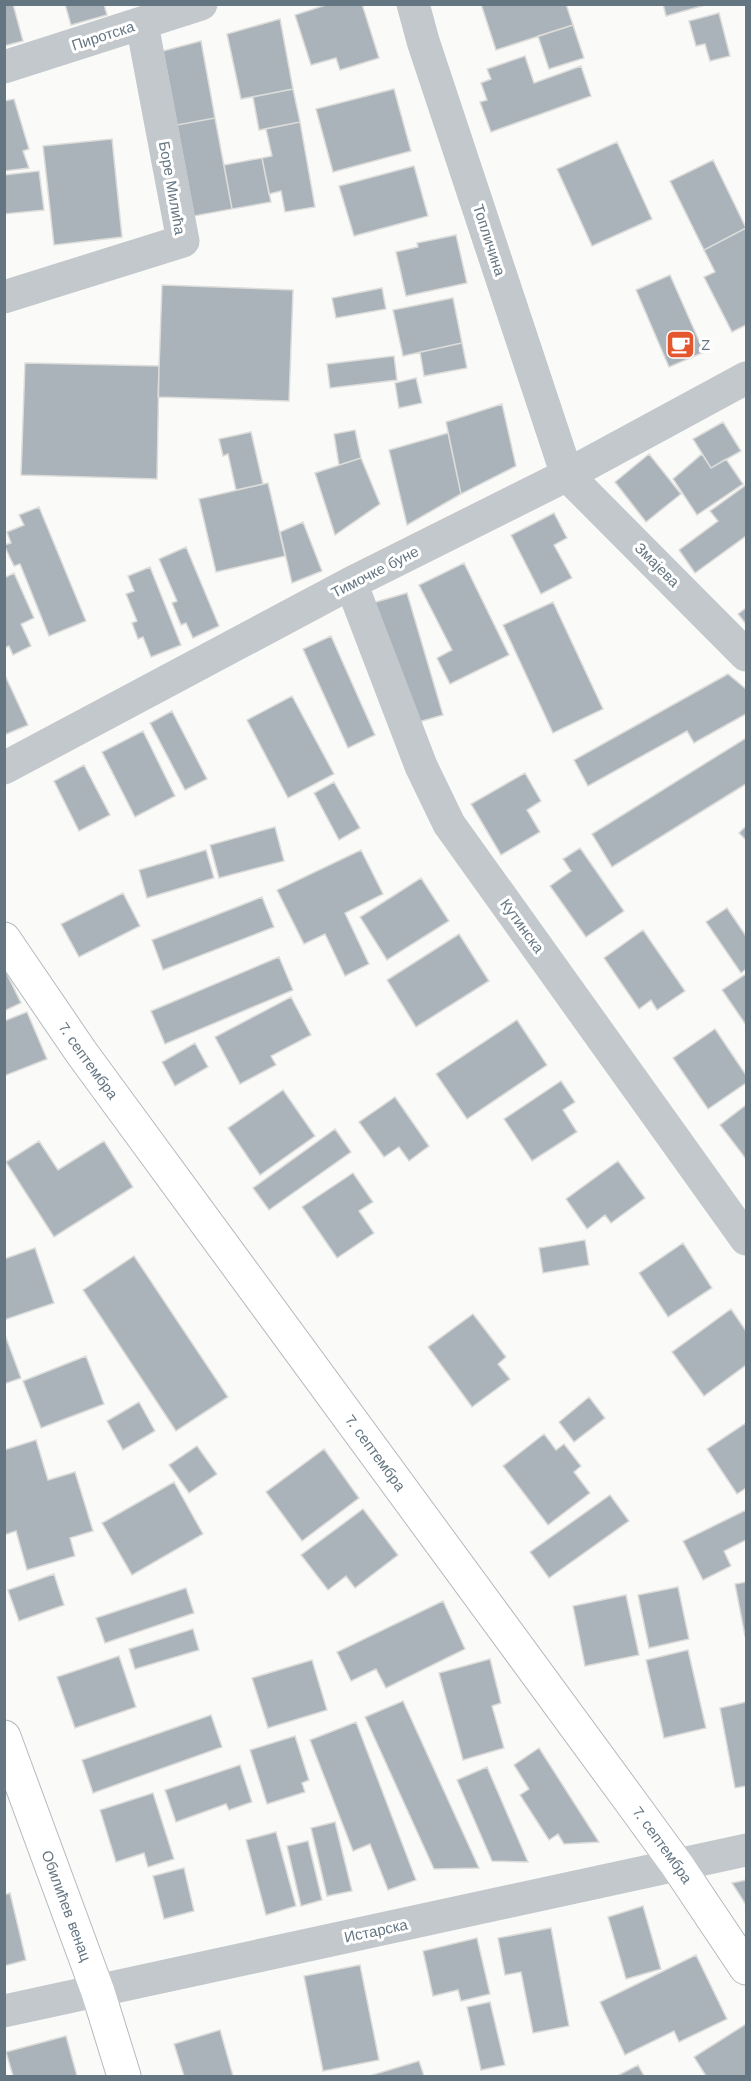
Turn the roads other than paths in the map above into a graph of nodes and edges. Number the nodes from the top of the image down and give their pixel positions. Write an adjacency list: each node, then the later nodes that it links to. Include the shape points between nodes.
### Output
1 (201, 4): 3 (street, Пиротска)
2 (413, 4): 7 (street, Топличина)
3 (142, 24): 4 (street, Пиротска); 5 (street, Боре Милића, via 183,241)
4 (4, 67)
5 (4, 297)
6 (747, 378): 7 (street, Тимочке буне)
7 (567, 475): 8 (street, Тимочке буне); 9 (street, Змајева)
8 (351, 583): 10 (street, Тимочке буне); 12 (street, Кутинска, via 421,765 449,824)
9 (747, 656)
10 (4, 768)
11 (4, 939): 15 (main road, 7. септембра, via 81,1052)
12 (747, 1239)
13 (4, 1737): 17 (main road, Обилићев венац)
14 (747, 1850): 15 (street, Истарска)
15 (677, 1865): 16 (main road, 7. септембра); 17 (street, Истарска)
16 (747, 1968)
17 (98, 1992): 18 (street, Истарска); 19 (main road, Обилићев венац)
18 (4, 2011)
19 (124, 2076)

